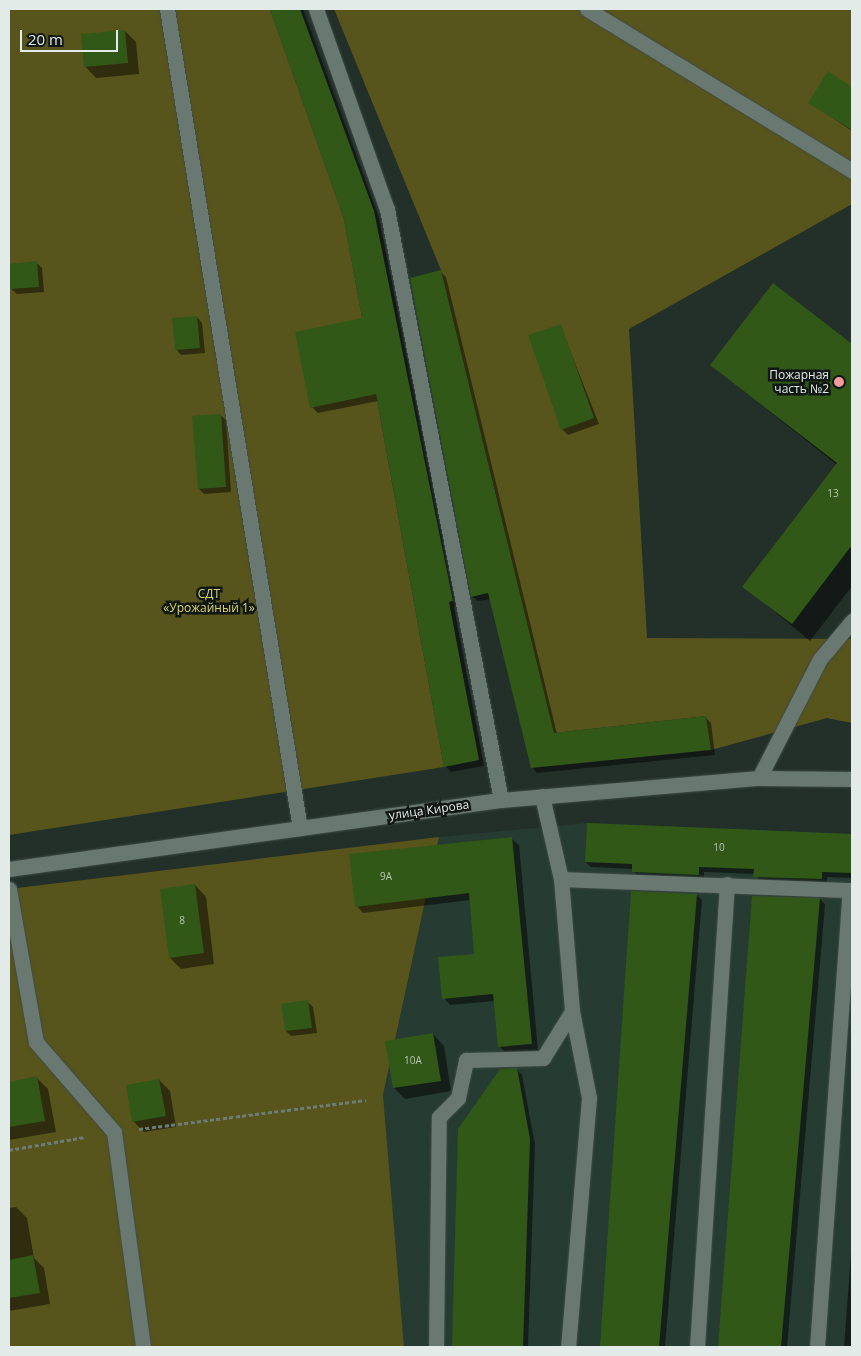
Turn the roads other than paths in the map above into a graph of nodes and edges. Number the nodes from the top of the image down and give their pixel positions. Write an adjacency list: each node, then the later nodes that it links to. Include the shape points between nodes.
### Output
1 (166, 9): 10 (street)
2 (316, 9): 9 (street, via 387,209)
3 (588, 9): 4 (street)
4 (852, 171)
5 (852, 621): 6 (street, via 820,659)
6 (759, 778): 7 (street, улица Кирова); 8 (street, улица Кирова)
7 (852, 779)
8 (542, 796): 9 (street, улица Кирова); 12 (street)
9 (501, 800): 10 (street, улица Кирова)
10 (300, 828): 11 (street, улица Кирова)
11 (9, 868)
12 (561, 879): 13 (street); 16 (street)
13 (727, 884): 15 (street); 20 (street)
14 (9, 889): 17 (street, via 36,1042 114,1132)
15 (851, 890): 21 (street)
16 (572, 1011): 18 (street, via 543,1058 466,1060 458,1098 439,1118); 19 (street, via 589,1098)
17 (143, 1347)
18 (436, 1347)
19 (568, 1347)
20 (697, 1347)
21 (817, 1347)

